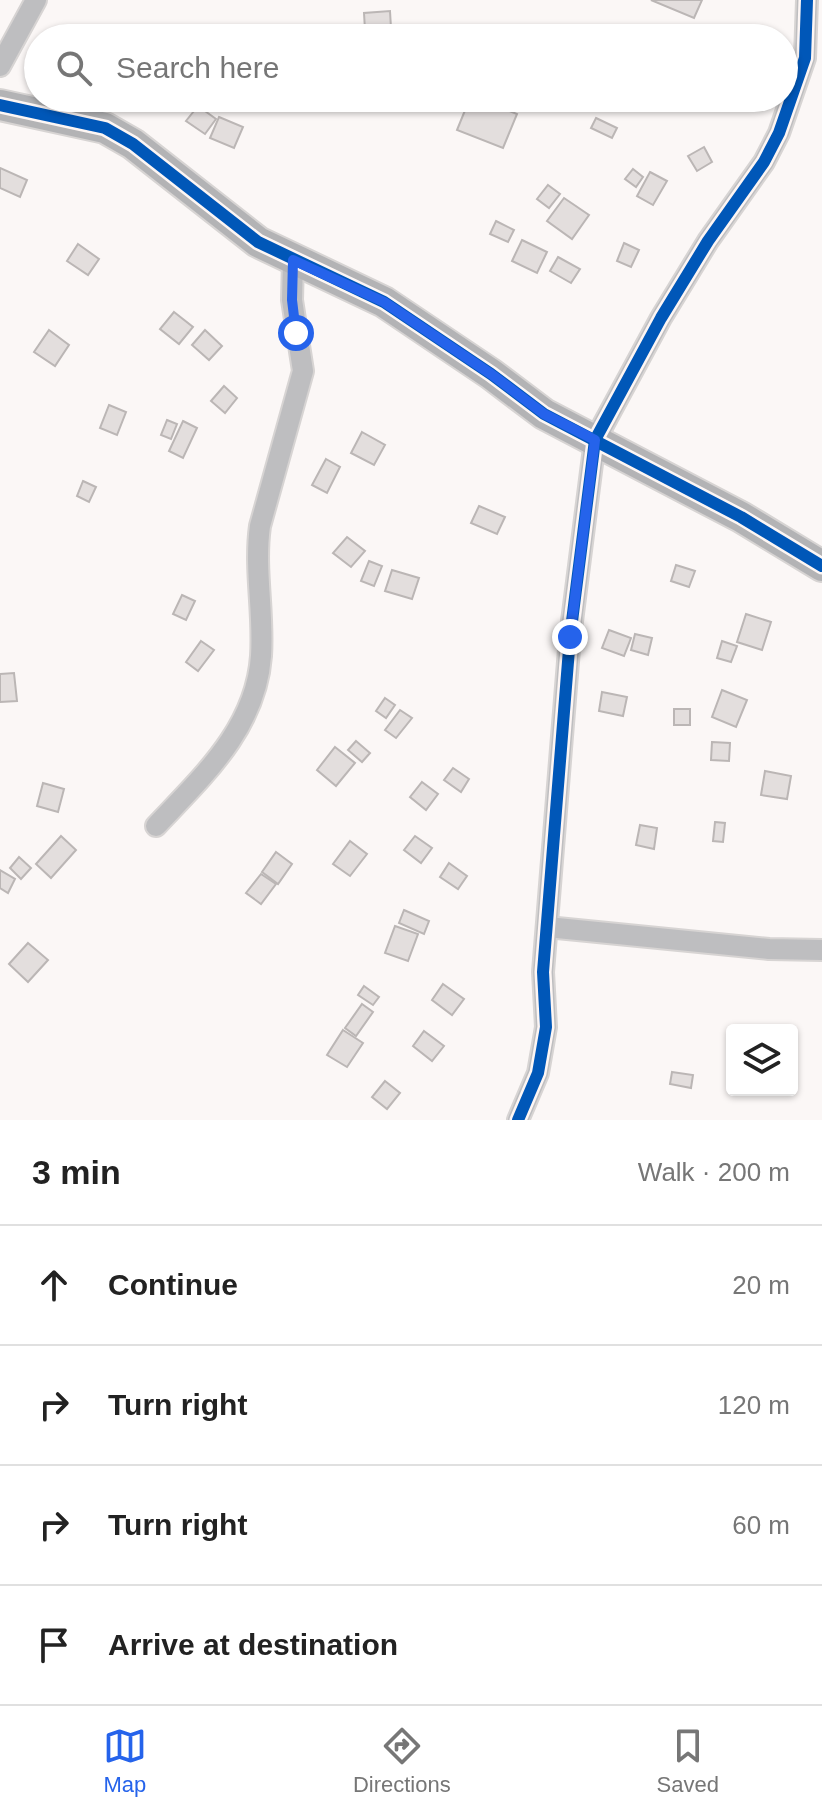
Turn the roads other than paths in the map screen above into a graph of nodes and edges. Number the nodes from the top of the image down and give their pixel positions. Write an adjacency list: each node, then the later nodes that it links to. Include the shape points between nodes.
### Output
1 (36, 0): 4 (street)
2 (807, 0): 3 (street)
3 (813, 61): 5 (street)
4 (0, 66)
5 (798, 93)
6 (0, 105): 7 (street)
7 (24, 110)
8 (32, 112): 10 (street, via 105,128 258,242)
9 (789, 112): 11 (street, via 764,162 669,305)
10 (293, 260): 11 (street, via 384,302 544,414); 13 (street, via 292,300 303,371 259,537 257,685 235,735)
11 (595, 440): 12 (street); 14 (street, via 570,637)
12 (822, 566)
13 (156, 826)
14 (547, 927): 15 (street); 16 (street, via 546,1027 538,1073)
15 (822, 950)
16 (518, 1120)

